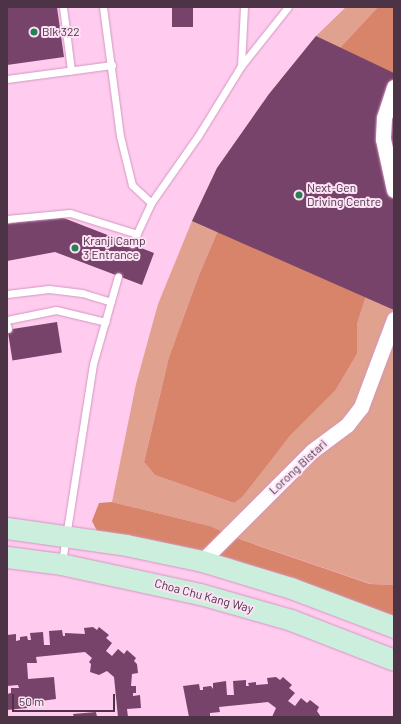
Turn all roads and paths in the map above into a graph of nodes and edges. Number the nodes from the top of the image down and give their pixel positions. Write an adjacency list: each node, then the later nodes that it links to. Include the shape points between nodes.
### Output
1 (62, 7): 7 (lane)
2 (103, 7): 5 (lane)
3 (244, 7): 6 (lane)
4 (288, 7): 6 (lane)
5 (112, 65): 7 (lane); 11 (lane, via 120,136 132,185)
6 (241, 66): 11 (lane, via 198,136)
7 (71, 70): 8 (lane)
8 (7, 79)
9 (394, 87): 10 (street, via 384,118 383,139)
10 (394, 190)
11 (151, 203): 13 (lane)
12 (7, 219): 13 (lane, via 70,213)
13 (137, 234): 14 (lane)
14 (132, 244)
15 (118, 276): 17 (lane)
16 (7, 294): 17 (lane, via 49,289 82,293)
17 (111, 302): 20 (lane)
18 (394, 319): 24 (street, Lorong Bistari, via 361,406 346,425 312,451)
19 (7, 320): 20 (lane, via 56,310)
20 (106, 322): 22 (lane, via 91,372 77,452)
21 (7, 528): 22 (main road)
22 (67, 536): 24 (main road); 25 (lane)
23 (7, 557): 25 (main road, Choa Chu Kang Way)
24 (202, 561): 26 (main road, via 291,588)
25 (61, 564): 27 (main road, Choa Chu Kang Way, via 132,578 291,620)
26 (394, 627)
27 (394, 660)

